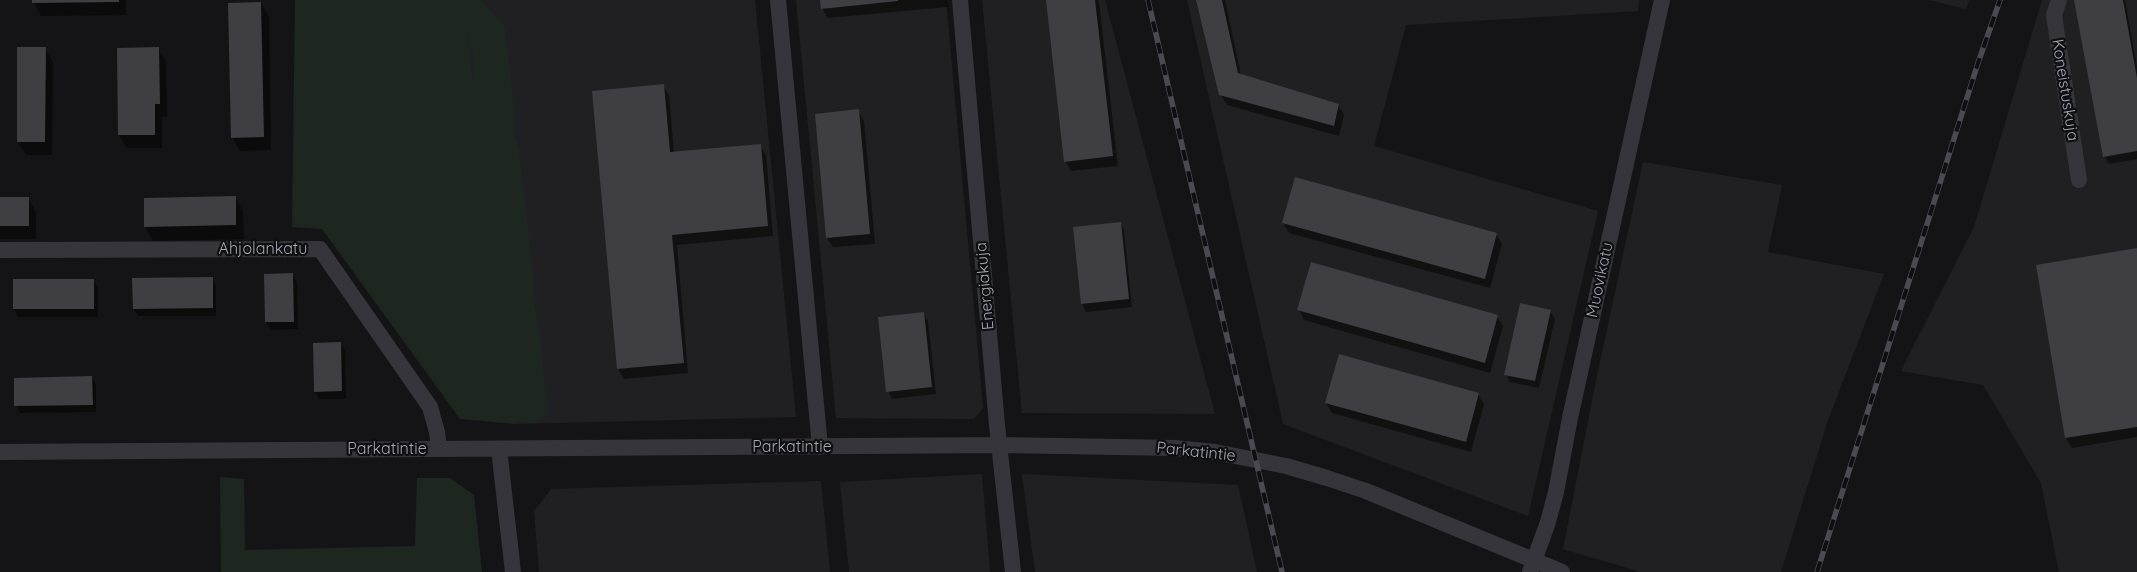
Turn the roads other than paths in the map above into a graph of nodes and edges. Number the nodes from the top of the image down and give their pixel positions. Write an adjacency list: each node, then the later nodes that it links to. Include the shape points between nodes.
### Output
1 (778, 0): 8 (street)
2 (960, 0): 7 (street, Energiakuja)
3 (1662, 0): 12 (street, Muovikatu, via 1556,492)
4 (2059, 0): 5 (street, Koneistuskuja, via 2054,15)
5 (2079, 180)
6 (0, 250): 9 (street, Ahjolankatu, via 320,249 430,407)
7 (1000, 445): 8 (street, Parkatintie); 12 (street, Parkatintie, via 1175,448 1286,466 1366,492); 14 (street, Energiakuja)
8 (820, 447): 10 (street, Parkatintie)
9 (439, 449): 10 (street, Parkatintie); 11 (street, Parkatintie)
10 (499, 450): 13 (street)
11 (0, 452)
12 (1532, 566): 15 (street, Parkatintie)
13 (513, 572)
14 (1013, 572)
15 (1562, 572)

